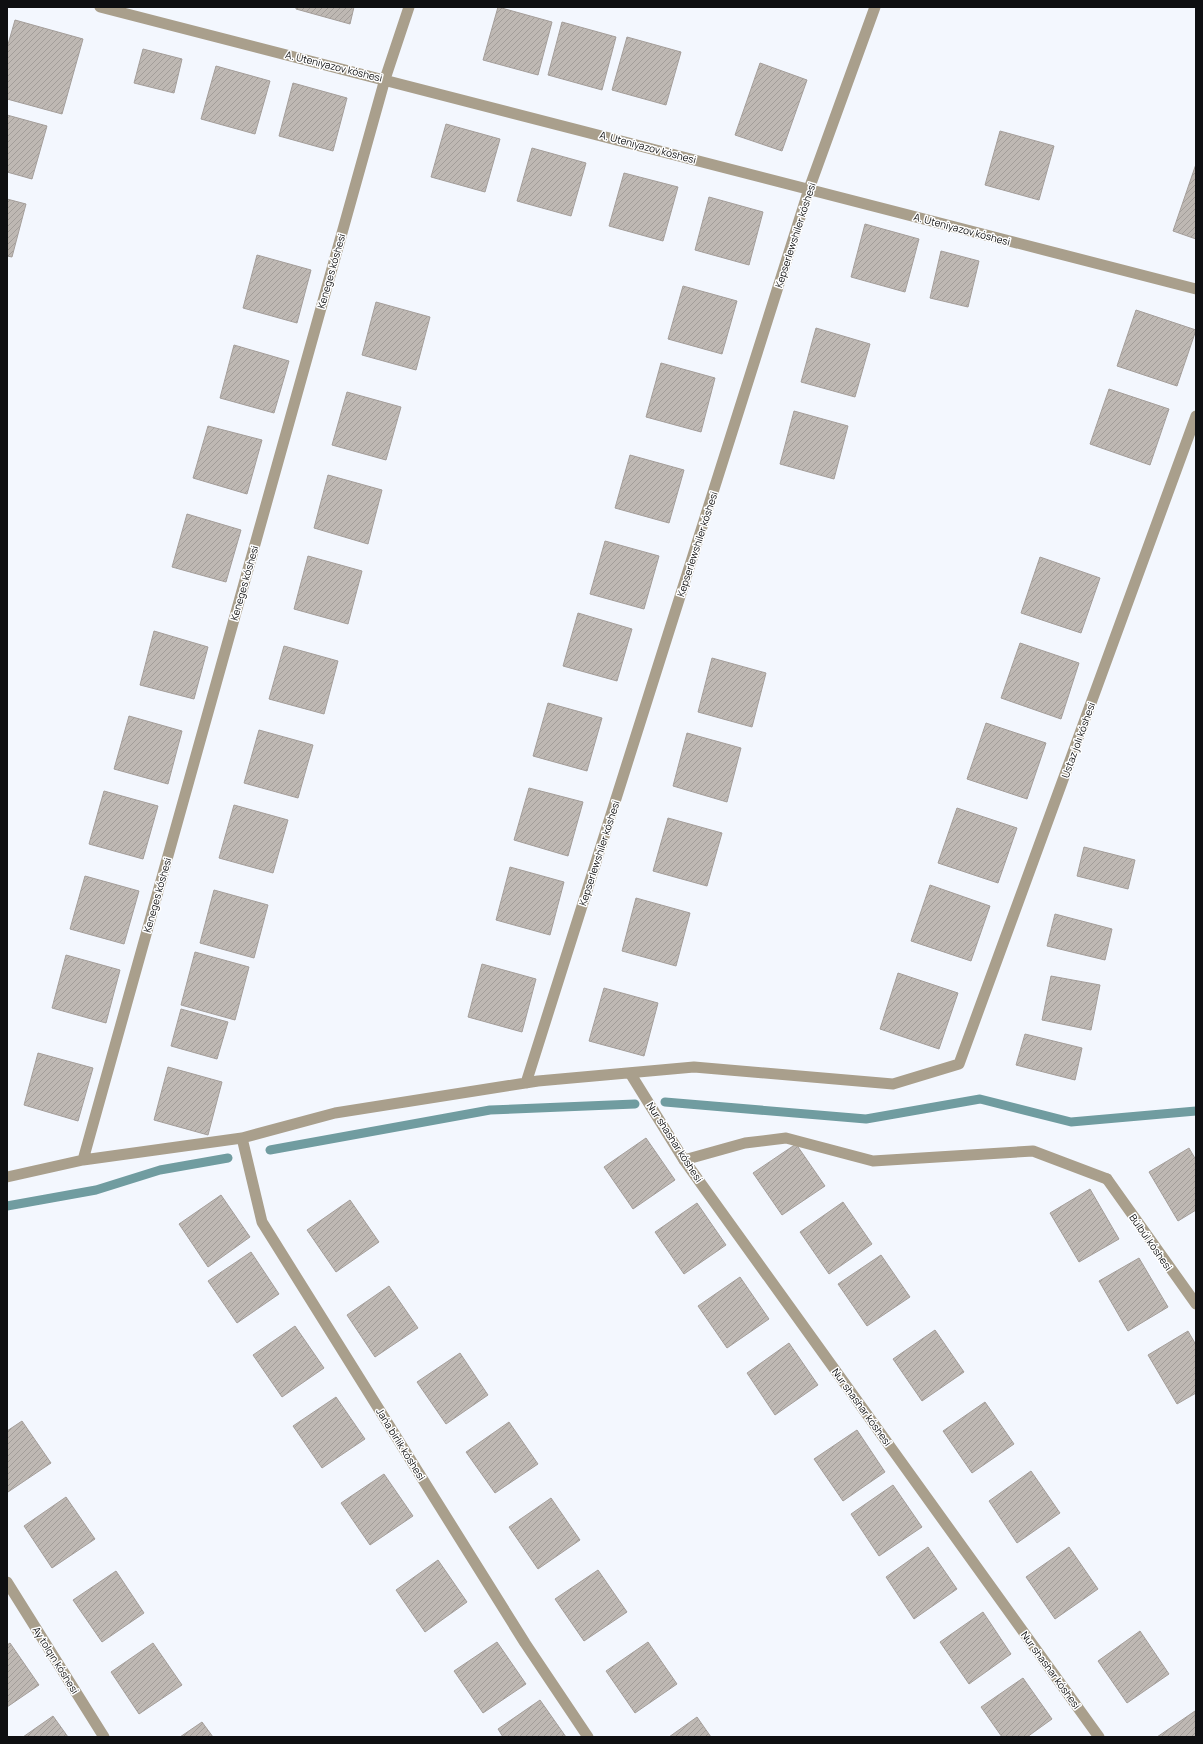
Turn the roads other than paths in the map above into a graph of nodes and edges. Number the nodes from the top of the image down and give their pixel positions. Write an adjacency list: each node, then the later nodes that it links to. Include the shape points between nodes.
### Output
1 (100, 7): 4 (street, A. Uteniyazov kóshesi)
2 (409, 7): 4 (street, Keneges kóshesi)
3 (875, 7): 5 (street, Kepserlewshiler kóshesi)
4 (385, 79): 5 (street, A. Uteniyazov kóshesi); 11 (street, Keneges kóshesi)
5 (809, 189): 6 (street, A. Uteniyazov kóshesi); 9 (street, Kepserlewshiler kóshesi)
6 (1196, 289)
7 (1196, 416): 8 (street, Ustaz jolı kóshesi, via 959,1064 893,1084 694,1067)
8 (630, 1073): 9 (street); 12 (street, Nur shashar kóshesi)
9 (526, 1083): 10 (street, via 335,1114)
10 (242, 1138): 11 (street); 17 (street, Jańa birlik kóshesi, via 262,1222 525,1643)
11 (83, 1160): 13 (street)
12 (684, 1160): 14 (street, Búlbúl kóshesi, via 745,1143 786,1138 874,1161 1034,1151 1107,1179); 18 (street, Nur shashar kóshesi)
13 (7, 1177)
14 (1196, 1304)
15 (7, 1582): 16 (street, Ay tolqın kóshesi)
16 (104, 1737)
17 (588, 1737)
18 (1099, 1737)

